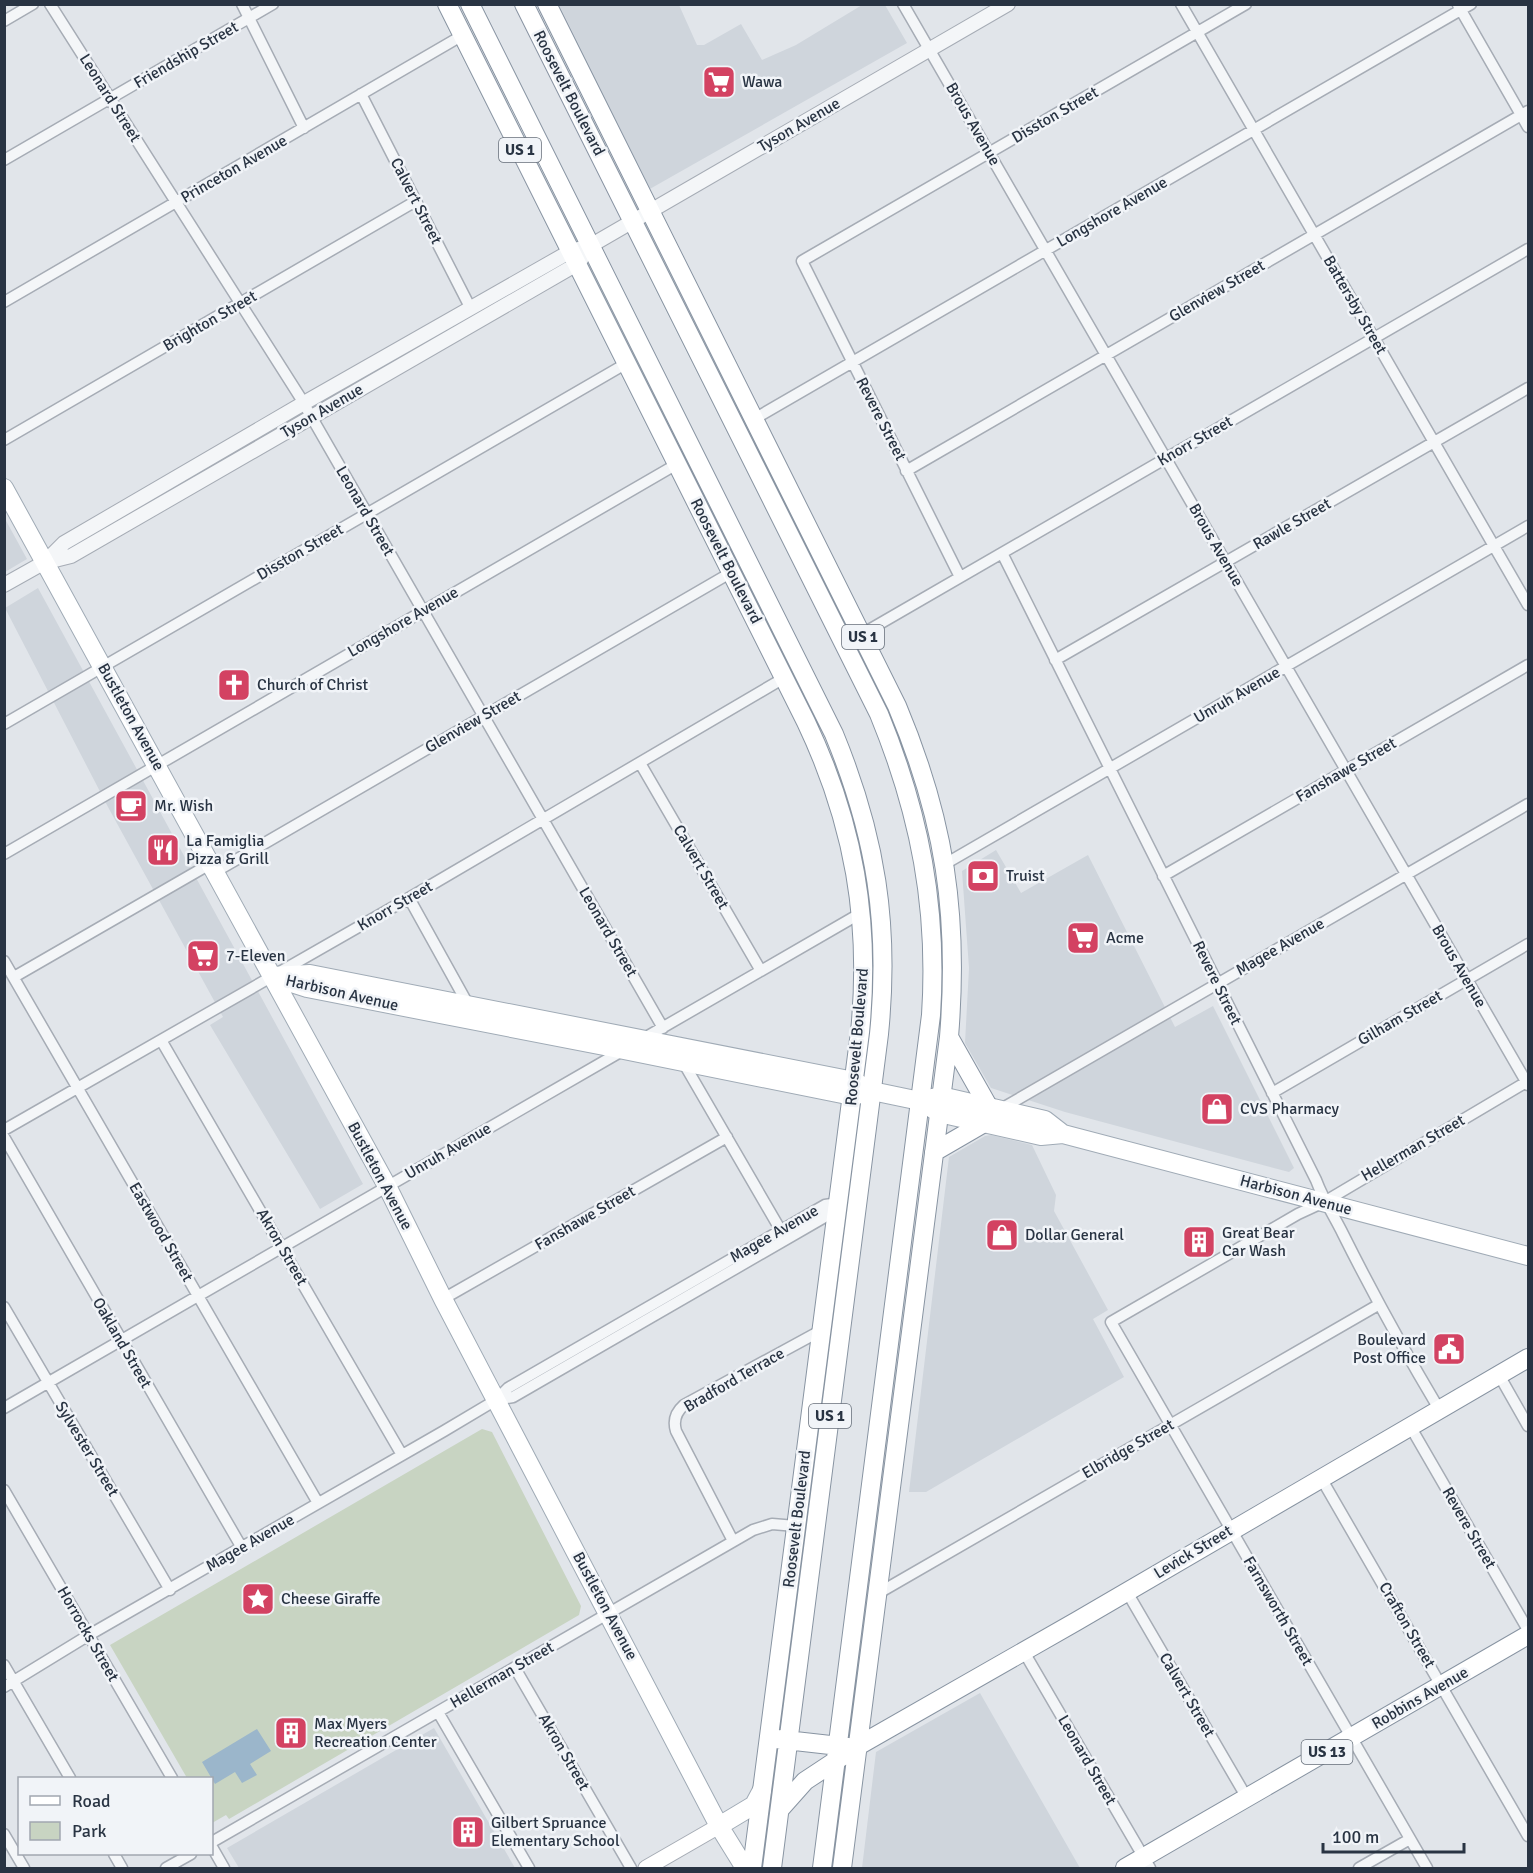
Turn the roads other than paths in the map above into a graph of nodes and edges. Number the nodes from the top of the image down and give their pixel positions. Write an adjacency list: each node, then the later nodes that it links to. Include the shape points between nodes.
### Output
1 (33, 4): 15 (street)
2 (50, 4): 20 (street, Leonard Street)
3 (242, 4): 14 (street)
4 (273, 4): 14 (street, Friendship Street)
5 (447, 4): 17 (main road, Roosevelt Boulevard / US 1)
6 (470, 4): 25 (main road, Roosevelt Boulevard / US 1)
7 (524, 4): 31 (main road, Roosevelt Boulevard / US 1)
8 (547, 4): 30 (main road, Roosevelt Boulevard / US 1)
9 (903, 4): 18 (street, Brous Avenue)
10 (1008, 4): 18 (street, Tyson Avenue)
11 (1181, 4): 16 (street, Battersby Street)
12 (1246, 4): 16 (street, Disston Street)
13 (1463, 6): 21 (street); 24 (street, Longshore Avenue)
14 (249, 19): 20 (street, Friendship Street); 23 (street)
15 (4, 21)
16 (1197, 33): 24 (street, Battersby Street); 26 (street, Disston Street)
17 (463, 35): 19 (street, Princeton Avenue); 25 (main road); 36 (main road, Roosevelt Boulevard / US 1)
18 (930, 50): 26 (street, Brous Avenue); 30 (street, Tyson Avenue)
19 (361, 94): 23 (street, Princeton Avenue); 28 (street, Calvert Street)
20 (109, 99): 27 (street, Friendship Street); 29 (street, Leonard Street)
21 (1525, 113): 22 (street); 32 (street, Glenview Street)
22 (1528, 127)
23 (304, 128): 29 (street, Princeton Avenue)
24 (1254, 130): 32 (street, Battersby Street); 35 (street, Longshore Avenue)
25 (539, 143): 33 (main road, Roosevelt Boulevard / US 1)
26 (989, 153): 35 (street, Brous Avenue); 37 (street, Disston Street)
27 (4, 160)
28 (416, 201): 39 (street, Brighton Street); 40 (street, Calvert Street)
29 (176, 202): 38 (street, Princeton Avenue); 39 (street, Leonard Street)
30 (650, 212): 31 (street, Tyson Avenue); 49 (main road, Roosevelt Boulevard / US 1)
31 (633, 222): 33 (street, Tyson Avenue); 107 (main road, Roosevelt Boulevard / US 1, via 868,692 898,762 919,834 932,927 932,991)
32 (1314, 235): 42 (street, Battersby Street); 43 (street, Glenview Street)
33 (590, 246): 36 (street, Tyson Avenue); 105 (main road, Roosevelt Boulevard / US 1, via 824,713 852,779 871,845 883,930 882,1011)
34 (1528, 249): 42 (street, Knorr Street)
35 (1046, 250): 43 (street, Brous Avenue); 44 (street, Longshore Avenue)
36 (574, 258): 40 (street, Tyson Avenue); 41 (street, Tyson Avenue); 45 (main road, Roosevelt Boulevard / US 1)
37 (802, 261): 44 (street, Revere Street)
38 (4, 302)
39 (241, 303): 47 (street, Leonard Street); 50 (street, Brighton Street)
40 (471, 309): 41 (street, Tyson Avenue)
41 (446, 331): 47 (street, Tyson Avenue); 48 (street, Tyson Avenue)
42 (1374, 338): 51 (street, Battersby Street); 52 (street, Knorr Street)
43 (1106, 355): 52 (street, Brous Avenue); 54 (street, Glenview Street)
44 (852, 362): 49 (street, Longshore Avenue); 54 (street, Revere Street)
45 (627, 363): 53 (main road, Roosevelt Boulevard / US 1); 56 (street, Disston Street)
46 (1528, 388): 51 (street, Rawle Street)
47 (303, 403): 48 (street, Leonard Street); 61 (street, Tyson Avenue, via 64,543)
48 (311, 416): 56 (street, Leonard Street); 61 (street, Tyson Avenue, via 70,556)
49 (754, 419): 67 (main road, Roosevelt Boulevard / US 1)
50 (4, 440)
51 (1435, 443): 58 (street, Battersby Street); 60 (street, Rawle Street)
52 (1166, 458): 59 (street, Knorr Street); 60 (street, Brous Avenue)
53 (677, 464): 62 (main road, Roosevelt Boulevard / US 1); 66 (street, Longshore Avenue)
54 (906, 471): 63 (street, Revere Street)
55 (4, 488): 61 (main road, Bustleton Avenue)
56 (366, 514): 66 (street, Leonard Street); 70 (street, Disston Street)
57 (1528, 526): 58 (street, Unruh Avenue)
58 (1494, 546): 65 (street, Battersby Street); 71 (street, Unruh Avenue)
59 (1002, 553): 63 (street, Knorr Street); 68 (street, Revere Street)
60 (1226, 561): 68 (street, Rawle Street); 71 (street, Brous Avenue)
61 (45, 562): 64 (street, Tyson Avenue); 70 (main road, Bustleton Avenue)
62 (732, 572): 72 (main road, Roosevelt Boulevard / US 1); 73 (street, Glenview Street)
63 (960, 577): 67 (street, Knorr Street)
64 (4, 585)
65 (1528, 605)
66 (423, 610): 73 (street, Leonard Street); 76 (street, Longshore Avenue)
67 (862, 634): 82 (main road, Roosevelt Boulevard / US 1, via 917,756)
68 (1055, 660): 77 (street, Revere Street)
69 (1528, 665): 78 (street, Fanshawe Street)
70 (103, 666): 74 (street, Disston Street); 76 (main road, Bustleton Avenue)
71 (1286, 666): 77 (street, Unruh Avenue); 78 (street, Brous Avenue)
72 (784, 678): 75 (street, Knorr Street); 87 (main road, Roosevelt Boulevard / US 1, via 833,785 852,849)
73 (484, 715): 80 (street, Leonard Street); 83 (street, Glenview Street)
74 (4, 724)
75 (640, 763): 80 (street, Knorr Street); 90 (street, Calvert Street)
76 (157, 765): 81 (street, Longshore Avenue); 83 (main road, Bustleton Avenue)
77 (1109, 768): 82 (street, Unruh Avenue); 85 (street, Revere Street)
78 (1346, 770): 84 (street, Brous Avenue); 85 (street, Fanshawe Street)
79 (1528, 804): 84 (street, Magee Avenue)
80 (544, 820): 86 (street, Knorr Street); 96 (street, Leonard Street)
81 (4, 854)
82 (945, 864): 97 (main road, Roosevelt Boulevard / US 1, via 953,948)
83 (213, 868): 91 (main road, Bustleton Avenue); 92 (street, Glenview Street)
84 (1406, 874): 93 (street, Brous Avenue); 94 (street, Magee Avenue)
85 (1163, 876): 94 (street, Revere Street)
86 (409, 898): 91 (street, Knorr Street); 95 (street)
87 (861, 912): 90 (street, Unruh Avenue); 104 (main road, Roosevelt Boulevard / US 1, via 864,969)
88 (1528, 944): 93 (street, Gilham Street)
89 (4, 961): 92 (street, Eastwood Street)
90 (760, 971): 96 (street, Unruh Avenue)
91 (272, 976): 95 (main road, Harbison Avenue, via 307,988); 99 (street, Knorr Street); 114 (main road, Bustleton Avenue)
92 (14, 977): 103 (street, Eastwood Street)
93 (1467, 980): 102 (street, Brous Avenue); 106 (street, Gilham Street)
94 (1217, 984): 106 (street, Revere Street); 109 (street, Magee Avenue)
95 (473, 1014): 98 (main road, Harbison Avenue); 100 (main road, Harbison Avenue)
96 (663, 1028): 98 (street, Unruh Avenue)
97 (949, 1037): 108 (main road, Roosevelt Boulevard / US 1); 109 (main road)
98 (642, 1039): 100 (street, Unruh Avenue); 104 (main road, Harbison Avenue)
99 (160, 1040): 103 (street, Knorr Street); 119 (street, Akron Street)
100 (623, 1050): 101 (main road, Harbison Avenue); 114 (street, Unruh Avenue)
101 (683, 1062): 104 (main road, Harbison Avenue); 112 (street)
102 (1528, 1083): 115 (street, Hellerman Street)
103 (78, 1088): 110 (street, Knorr Street); 121 (street, Eastwood Street)
104 (853, 1088): 105 (main road, Harbison Avenue); 116 (main road, Roosevelt Boulevard / US 1)
105 (872, 1091): 107 (main road, Harbison Avenue); 144 (main road, Roosevelt Boulevard / US 1)
106 (1272, 1093): 115 (street, Revere Street)
107 (920, 1101): 108 (main road, Harbison Avenue); 125 (main road, Roosevelt Boulevard / US 1)
108 (940, 1105): 109 (main road, Harbison Avenue); 113 (main road, Roosevelt Boulevard / US 1)
109 (991, 1112): 113 (main road); 115 (main road, Harbison Avenue, via 1041,1137 1064,1134)
110 (4, 1130)
111 (4, 1137): 128 (street, Oakland Street)
112 (727, 1137): 117 (street); 122 (street, Fanshawe Street)
113 (934, 1152): 118 (main road, Roosevelt Boulevard / US 1)
114 (387, 1186): 119 (street, Unruh Avenue); 122 (main road, Bustleton Avenue)
115 (1324, 1202): 120 (main road, Harbison Avenue); 123 (street, Revere Street); 126 (street, Hellerman Street)
116 (838, 1203): 117 (street, Magee Avenue, via 825,1205); 127 (main road, Roosevelt Boulevard / US 1)
117 (783, 1235): 132 (street, Magee Avenue, via 508,1388)
118 (923, 1239): 125 (main road); 149 (main road, Roosevelt Boulevard / US 1)
119 (283, 1248): 121 (street, Unruh Avenue); 139 (street, Akron Street)
120 (1528, 1256)
121 (197, 1296): 128 (street, Unruh Avenue); 143 (street, Eastwood Street)
122 (443, 1299): 132 (main road, Bustleton Avenue)
123 (1378, 1305): 134 (street, Revere Street); 135 (street, Elbridge Street)
124 (4, 1307): 131 (street, Sylvester Street)
125 (892, 1322): 140 (main road, Roosevelt Boulevard / US 1)
126 (1111, 1322): 135 (street, Farnsworth Street)
127 (822, 1330): 138 (main road, Roosevelt Boulevard / US 1); 147 (street, Bradford Terrace, via 684,1405 677,1414 676,1431)
128 (121, 1341): 131 (street, Unruh Avenue); 148 (street, Oakland Street)
129 (1528, 1358): 130 (main road, Levick Street)
130 (1499, 1375): 134 (main road, Levick Street); 137 (street)
131 (48, 1383): 133 (street, Unruh Avenue); 150 (street, Sylvester Street)
132 (496, 1400): 139 (street, Magee Avenue); 153 (main road, Bustleton Avenue)
133 (4, 1408)
134 (1439, 1409): 136 (main road, Levick Street)
135 (1170, 1425): 146 (street, Farnsworth Street); 152 (street, Elbridge Street)
136 (1410, 1426): 141 (main road, Levick Street); 154 (street, Revere Street)
137 (1528, 1426)
138 (807, 1439): 144 (main road); 145 (main road, Roosevelt Boulevard / US 1)
139 (402, 1455): 143 (street, Magee Avenue)
140 (873, 1471): 149 (main road); 167 (main road, Roosevelt Boulevard / US 1)
141 (1321, 1478): 146 (main road, Levick Street); 161 (street, Crafton Street)
142 (4, 1490): 155 (street, Horrocks Street)
143 (318, 1503): 148 (street, Magee Avenue)
144 (818, 1516): 165 (main road, Roosevelt Boulevard / US 1)
145 (796, 1526): 147 (street, Hellerman Street, via 765,1525); 163 (main road, Roosevelt Boulevard / US 1)
146 (1231, 1530): 151 (main road, Levick Street); 164 (street, Farnsworth Street)
147 (733, 1540): 153 (street, Hellerman Street)
148 (242, 1548): 150 (street, Magee Avenue)
149 (882, 1559): 152 (main road, Roosevelt Boulevard / US 1)
150 (170, 1590): 155 (street, Magee Avenue)
151 (1127, 1592): 157 (main road, Levick Street); 171 (street, Calvert Street)
152 (877, 1594): 166 (main road, Roosevelt Boulevard / US 1)
153 (609, 1613): 159 (street, Hellerman Street); 173 (main road, Bustleton Avenue)
154 (1528, 1630)
155 (89, 1635): 160 (street, Magee Avenue); 169 (street, Horrocks Street)
156 (1528, 1635): 161 (main road, Robbins Avenue / US 13)
157 (1024, 1652): 166 (main road, Levick Street); 181 (street, Leonard Street)
158 (4, 1665): 160 (street)
159 (514, 1668): 162 (street, Hellerman Street); 187 (street, Akron Street)
160 (9, 1684): 168 (street)
161 (1442, 1685): 164 (main road, Robbins Avenue / US 13); 175 (street, Crafton Street)
162 (438, 1712): 177 (street, Hellerman Street); 186 (street)
163 (769, 1738): 165 (main road, Levick Street); 170 (main road, Roosevelt Boulevard / US 1)
164 (1351, 1738): 171 (main road, Robbins Avenue / US 13); 176 (street, Farnsworth Street)
165 (789, 1740): 167 (main road, Levick Street); 172 (main road, Roosevelt Boulevard / US 1)
166 (858, 1746): 167 (main road, Levick Street); 193 (main road, Roosevelt Boulevard / US 1)
167 (836, 1755): 172 (main road, Levick Street, via 805,1781); 192 (main road, Roosevelt Boulevard / US 1)
168 (69, 1777)
169 (171, 1777)
170 (762, 1790): 173 (main road, via 754,1805); 190 (main road, Roosevelt Boulevard / US 1)
171 (1247, 1798): 181 (main road, Robbins Avenue / US 13)
172 (780, 1810): 191 (main road, Roosevelt Boulevard / US 1)
173 (719, 1826): 188 (main road); 189 (main road, Bustleton Avenue)
174 (4, 1834): 182 (street)
175 (1528, 1836)
176 (1410, 1839): 195 (street); 196 (street, Farnsworth Street)
177 (213, 1841)
178 (213, 1848): 185 (street)
179 (115, 1855): 183 (street)
180 (189, 1855): 184 (street)
181 (1147, 1863): 194 (main road, Robbins Avenue / US 13)
182 (24, 1869)
183 (122, 1869)
184 (166, 1869)
185 (224, 1869)
186 (529, 1869)
187 (631, 1869)
188 (646, 1869)
189 (745, 1869)
190 (752, 1869)
191 (772, 1869)
192 (822, 1869)
193 (842, 1869)
194 (1125, 1869)
195 (1359, 1869)
196 (1427, 1869)

